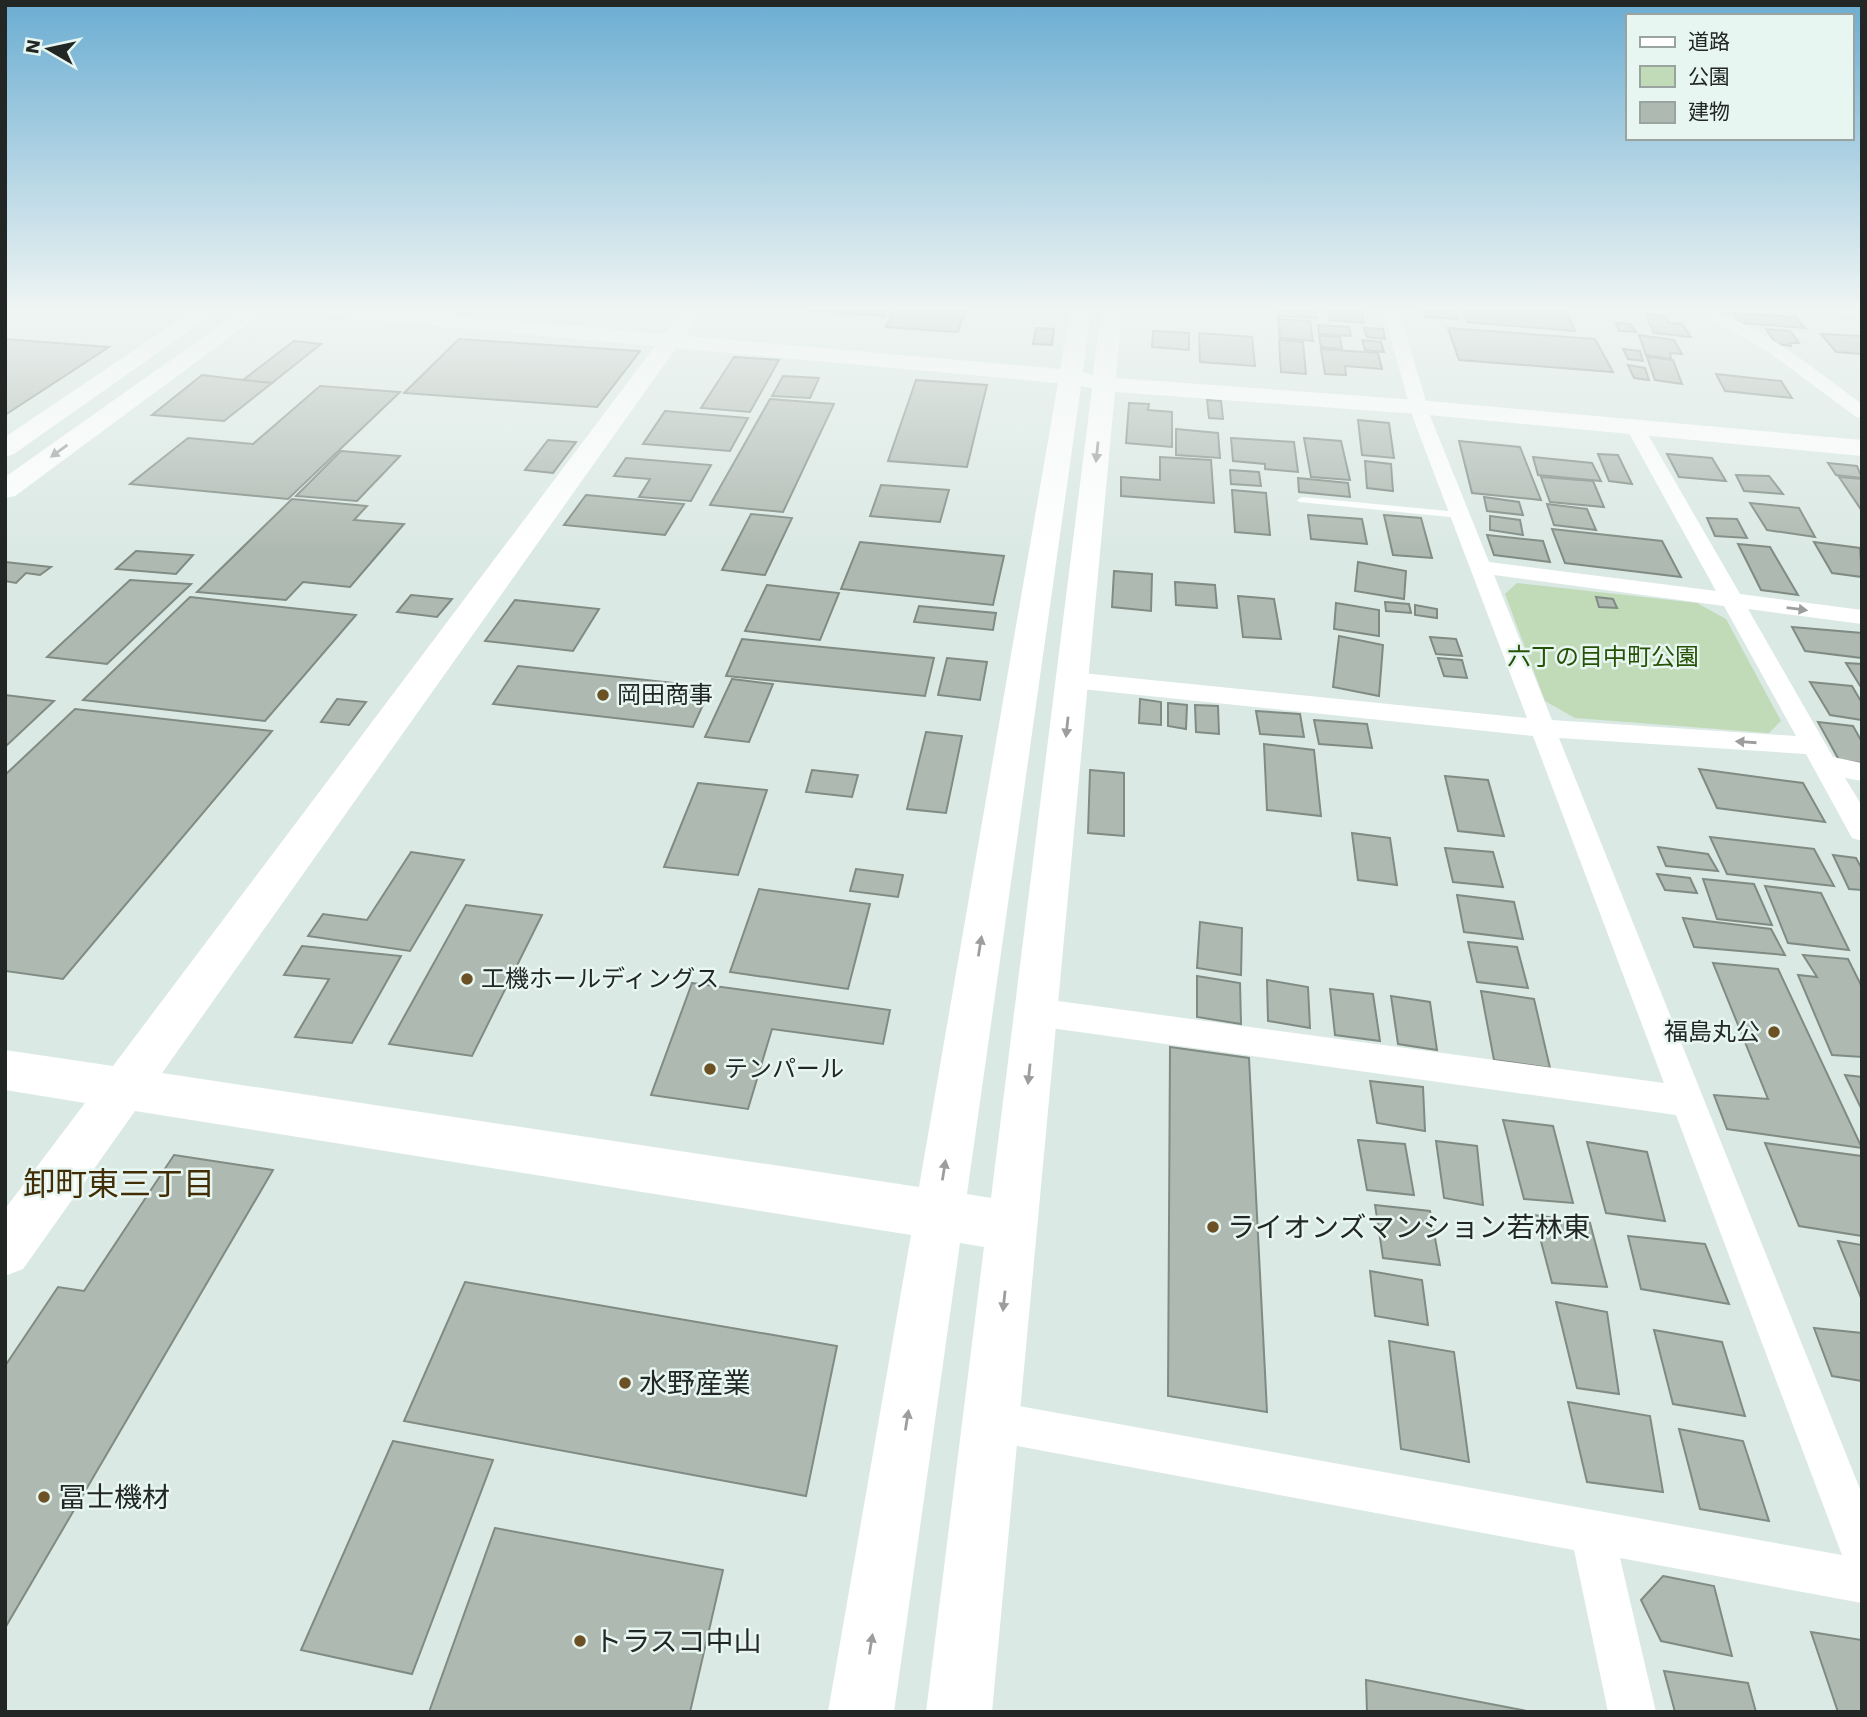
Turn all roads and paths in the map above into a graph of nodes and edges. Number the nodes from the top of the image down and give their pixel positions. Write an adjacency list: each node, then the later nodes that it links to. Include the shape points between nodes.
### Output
1 (89, 391): 14 (street)
2 (143, 391): 15 (street, one-way to 15)
3 (634, 391): 28 (street)
4 (1085, 391): 30 (street, one-way to 4)
5 (1087, 391): 21 (street, one-way to 21)
6 (1296, 391): 9 (street)
7 (1413, 391): 9 (street)
8 (1832, 391): 10 (street)
9 (1416, 401): 11 (street); 12 (street); 17 (street)
10 (1862, 413)
11 (1634, 426): 13 (street); 19 (street)
12 (1862, 435)
13 (1862, 448)
14 (5, 449)
15 (5, 490)
16 (1302, 500): 17 (lane)
17 (1459, 514): 18 (street)
18 (1480, 567): 19 (street); 22 (street)
19 (1731, 602): 20 (street, one-way to 20); 23 (street)
20 (1862, 617)
21 (1072, 680): 22 (street); 26 (street, one-way to 26)
22 (1543, 728): 23 (street, one-way to 22); 29 (street)
23 (1819, 755): 24 (street); 25 (street)
24 (1862, 772)
25 (1862, 831)
26 (1036, 1012): 29 (street); 31 (street, one-way to 31)
27 (5, 1070): 28 (street)
28 (125, 1090): 30 (street); 32 (street)
29 (1687, 1101): 35 (street)
30 (937, 1215): 31 (street); 37 (street, one-way to 30)
31 (1012, 1226): 33 (street, one-way to 33)
32 (5, 1251)
33 (991, 1422): 34 (street); 38 (street)
34 (1592, 1532): 36 (street); 39 (street)
35 (1862, 1550)
36 (1862, 1581)
37 (861, 1712)
38 (958, 1712)
39 (1632, 1712)

